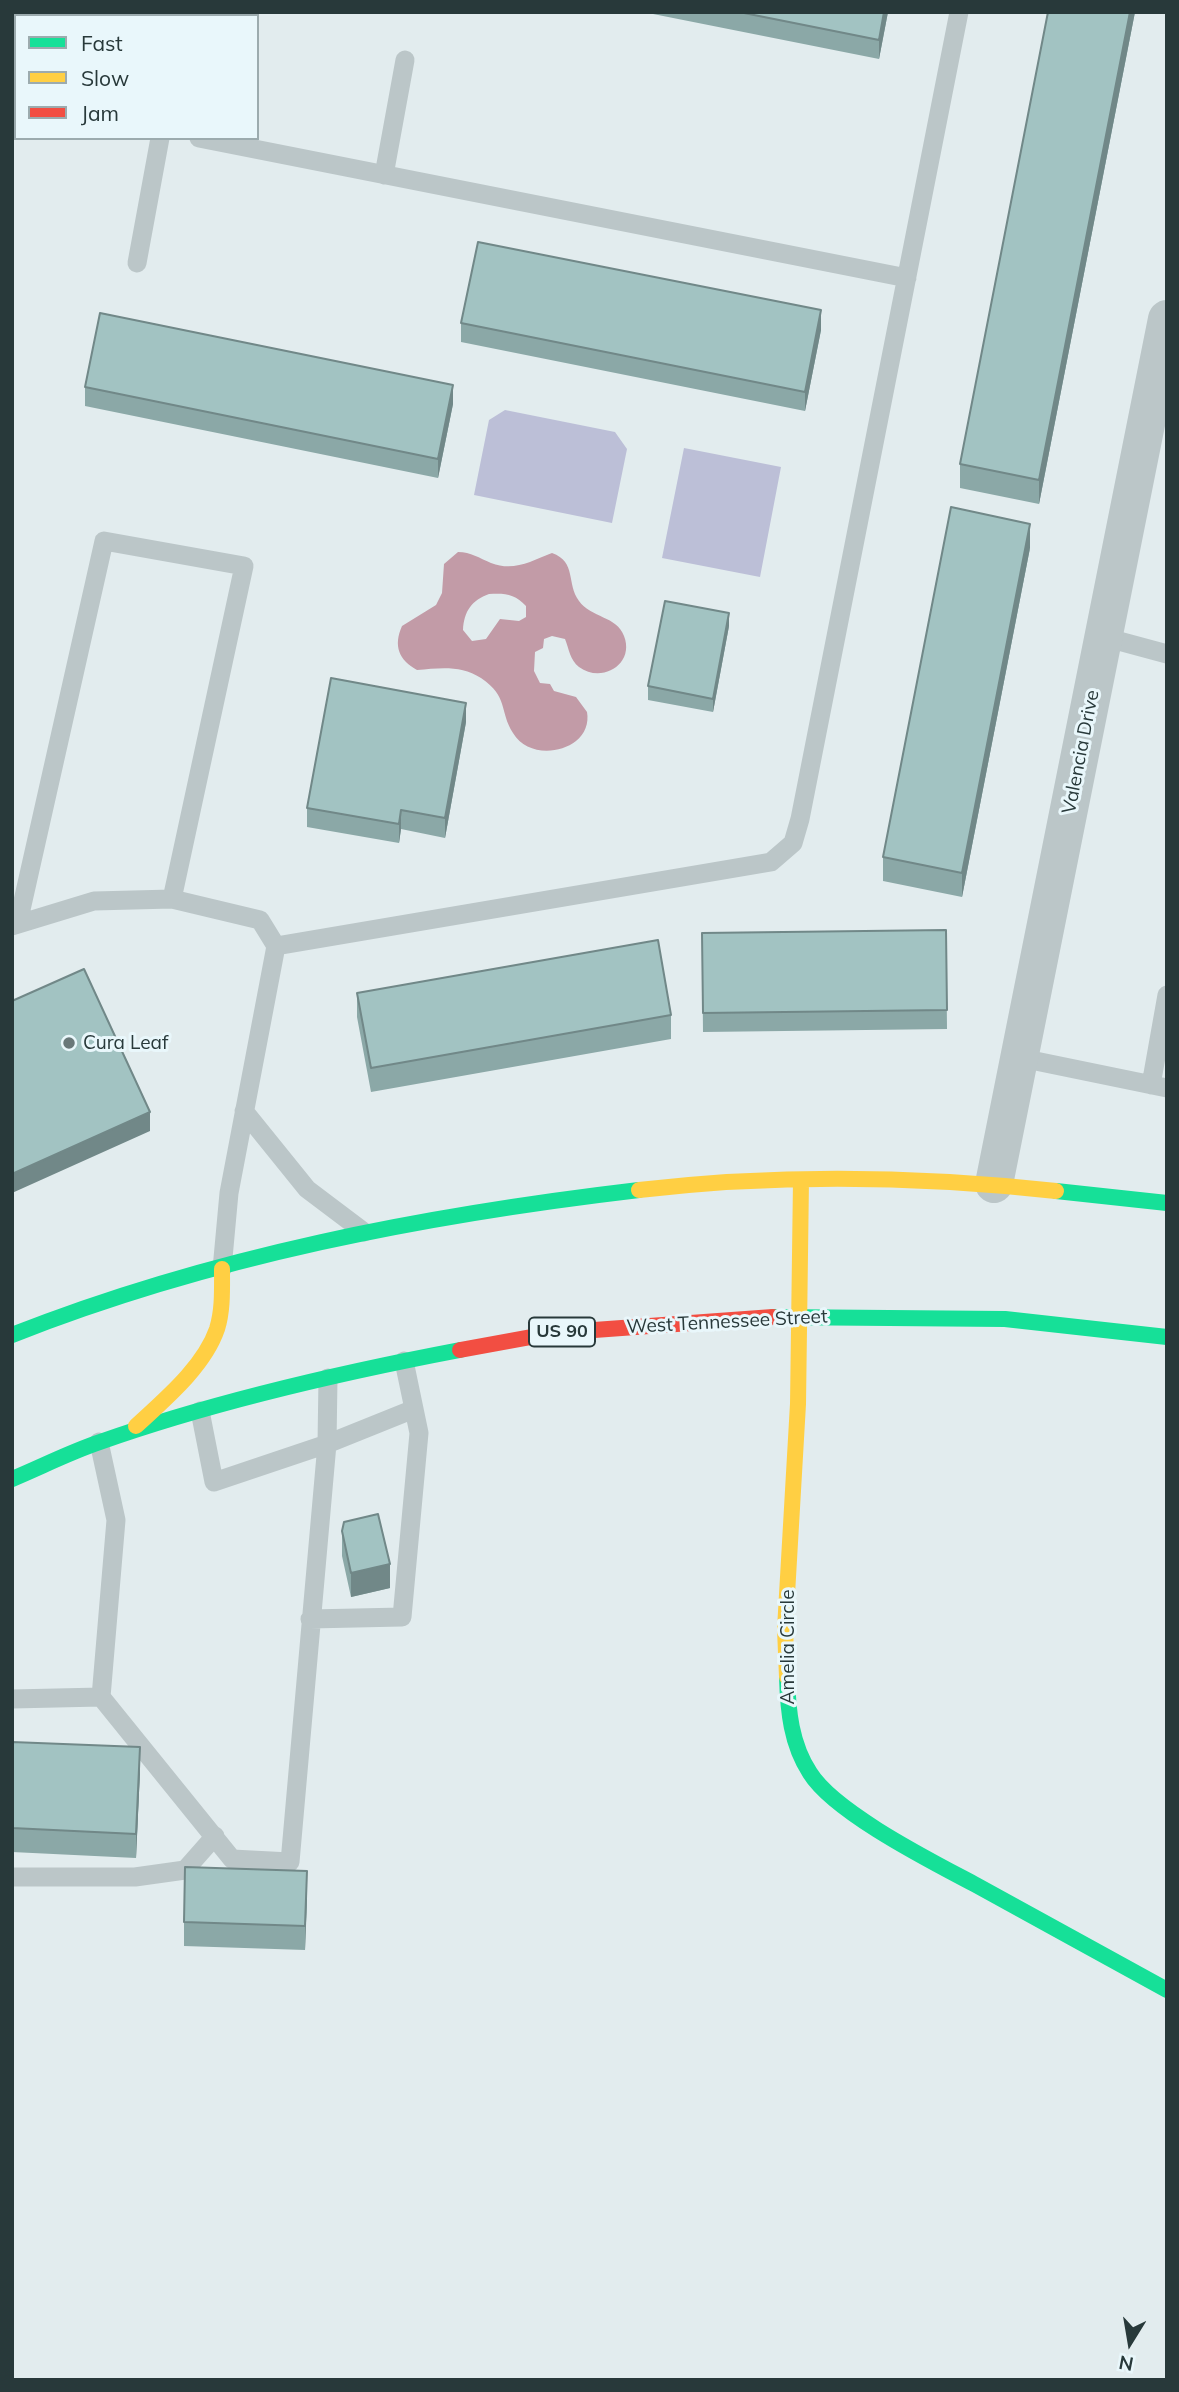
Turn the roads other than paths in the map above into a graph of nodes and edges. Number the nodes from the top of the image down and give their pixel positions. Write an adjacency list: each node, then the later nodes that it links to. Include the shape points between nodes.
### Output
1 (959, 12): 7 (lane)
2 (405, 60): 5 (lane)
3 (160, 140): 6 (lane)
4 (209, 140): 5 (lane)
5 (384, 175): 7 (lane)
6 (137, 263)
7 (907, 278): 13 (lane, via 793,843 771,862)
8 (1167, 319): 9 (street, Valencia Drive)
9 (1104, 637): 10 (lane); 15 (street, Valencia Drive)
10 (1167, 654)
11 (172, 899): 12 (lane, via 94,901); 12 (lane, via 244,566 104,541); 13 (lane, via 260,920)
12 (15, 925)
13 (276, 946): 17 (lane)
14 (1167, 995): 16 (lane)
15 (1021, 1058): 16 (lane); 19 (street, Valencia Drive)
16 (1159, 1086)
17 (244, 1111): 21 (lane, via 307,1189); 22 (lane, via 229,1193)
18 (802, 1180): 19 (main road); 21 (main road, via 691,1184 510,1205); 23 (main road, Amelia Circle)
19 (995, 1184): 20 (main road)
20 (1167, 1203)
21 (365, 1233): 22 (main road, via 295,1247)
22 (222, 1269): 24 (main road, via 88,1305); 30 (main road, via 223,1296 215,1335 170,1394)
23 (800, 1315): 25 (main road, West Tennessee Street / US 90, via 1005,1319); 26 (main road, West Tennessee Street / US 90, via 553,1333); 39 (main road, Amelia Circle, via 785,1629 788,1713 797,1750 811,1776 893,1840)
24 (12, 1335)
25 (1167, 1337)
26 (404, 1361): 27 (main road, West Tennessee Street / US 90); 28 (lane)
27 (328, 1378): 29 (main road, West Tennessee Street / US 90); 32 (lane)
28 (414, 1409): 32 (lane); 34 (lane, via 419,1433 402,1617)
29 (200, 1411): 30 (main road, West Tennessee Street / US 90); 32 (lane, via 214,1482)
30 (129, 1432): 31 (main road, West Tennessee Street / US 90)
31 (99, 1442): 33 (main road, West Tennessee Street / US 90); 35 (lane, via 116,1520)
32 (327, 1444): 34 (lane)
33 (12, 1479)
34 (310, 1619): 37 (lane, via 290,1862 232,1859)
35 (101, 1697): 36 (lane); 37 (lane)
36 (12, 1699)
37 (215, 1836): 38 (lane, via 185,1870 135,1877)
38 (12, 1877)
39 (1167, 1990)

